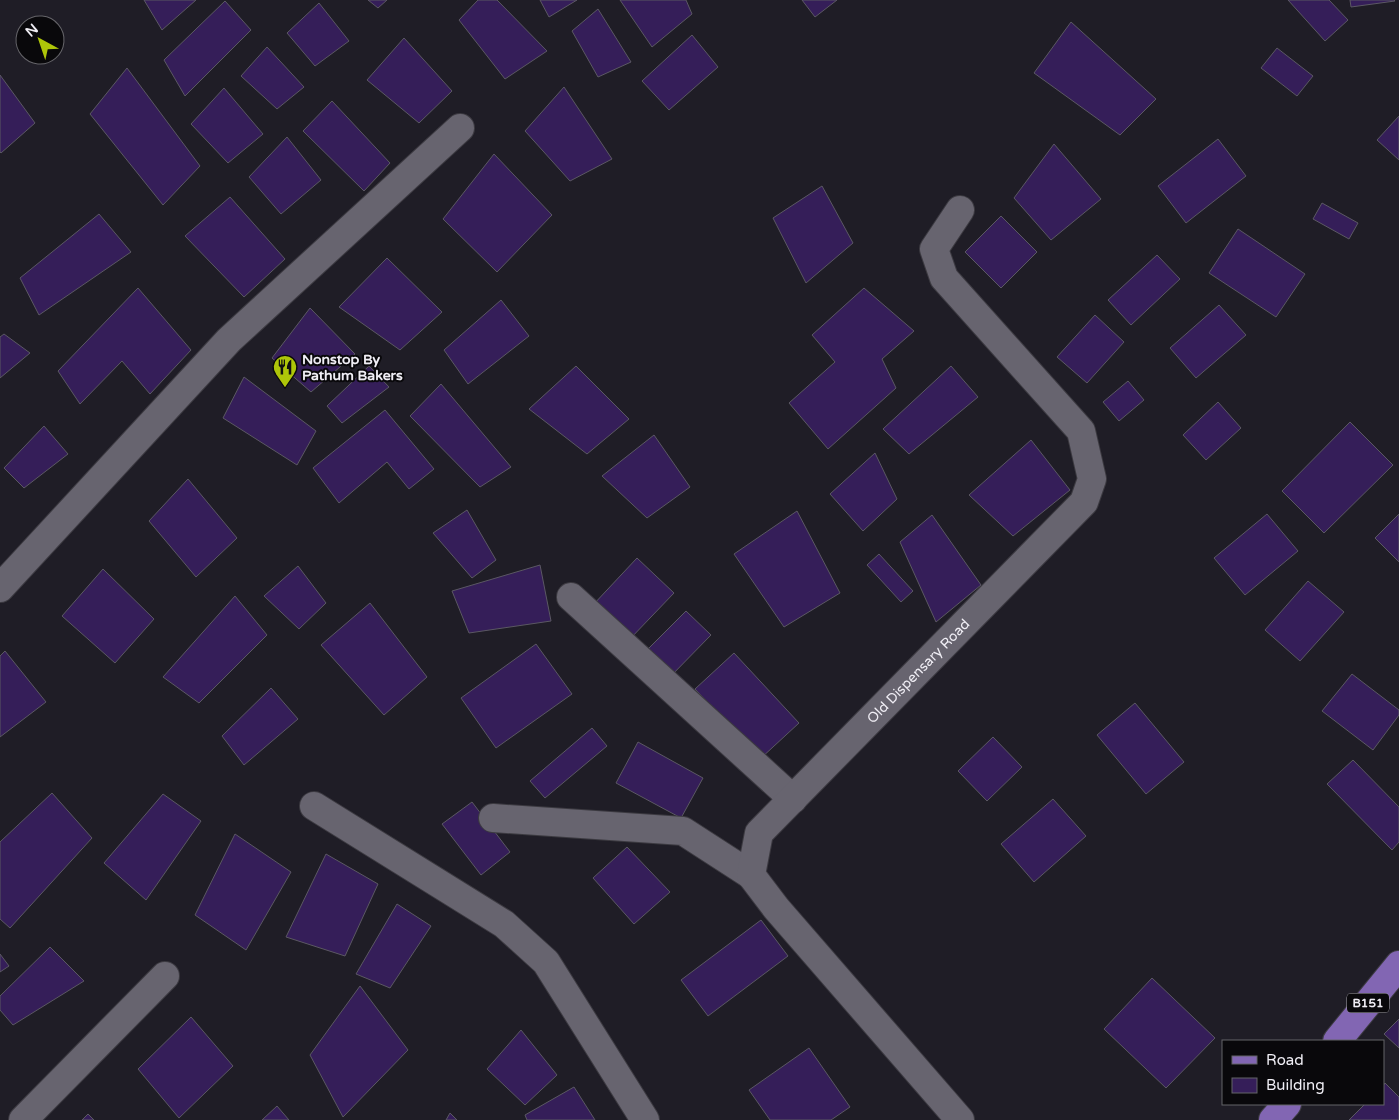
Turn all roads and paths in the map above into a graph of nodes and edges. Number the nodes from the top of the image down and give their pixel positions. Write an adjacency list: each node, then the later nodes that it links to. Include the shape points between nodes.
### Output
1 (460, 128): 3 (street, via 229,340)
2 (960, 210): 5 (street, Old Dispensary Road, via 934,249 944,278 1081,431 1092,479 1084,502)
3 (0, 588)
4 (570, 597): 5 (street)
5 (793, 799): 8 (street, Old Dispensary Road, via 759,833)
6 (314, 806): 14 (street, via 504,924 546,962)
7 (493, 818): 8 (street, via 683,831)
8 (751, 876): 15 (street)
9 (1399, 965): 11 (main road, B151)
10 (165, 976): 13 (street)
11 (1338, 1040)
12 (1285, 1105): 16 (main road)
13 (23, 1120)
14 (645, 1120)
15 (960, 1120)
16 (1273, 1120)

